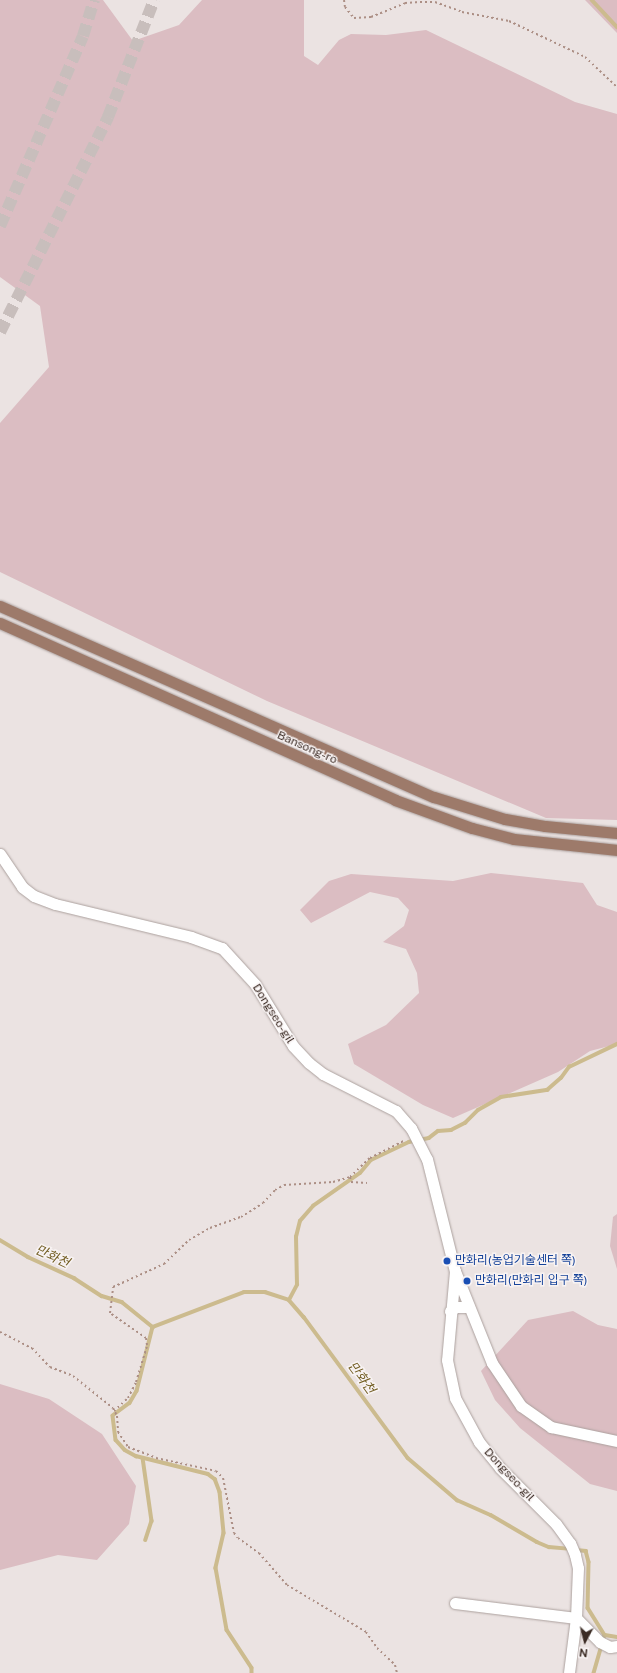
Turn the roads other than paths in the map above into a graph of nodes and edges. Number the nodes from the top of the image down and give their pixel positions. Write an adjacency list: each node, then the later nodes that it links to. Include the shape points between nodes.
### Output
1 (0, 606): 3 (main road, Bansong-ro, via 434,797 505,818 545,826)
2 (0, 623): 4 (main road, Bansong-ro, via 395,800 472,828 514,839)
3 (617, 833)
4 (617, 850)
5 (0, 854): 6 (street, Dongseo-gil, via 22,887 34,896 55,904 191,937 222,948 255,984 293,1046 309,1062 323,1074 396,1111 417,1138 427,1159)
6 (455, 1271): 7 (street, Dongseo-gil); 8 (street, Dongseo-gil)
7 (469, 1307): 8 (street, via 456,1307); 9 (street, Dongseo-gil, via 492,1363 521,1406 551,1427)
8 (450, 1311): 11 (street, Dongseo-gil, via 447,1341 448,1376 467,1422 500,1468 556,1524 570,1544 578,1568)
9 (617, 1441)
10 (455, 1603): 11 (street)
11 (576, 1618): 12 (street, via 602,1643); 13 (street, Dongseo-gil)
12 (617, 1646)
13 (569, 1673)

